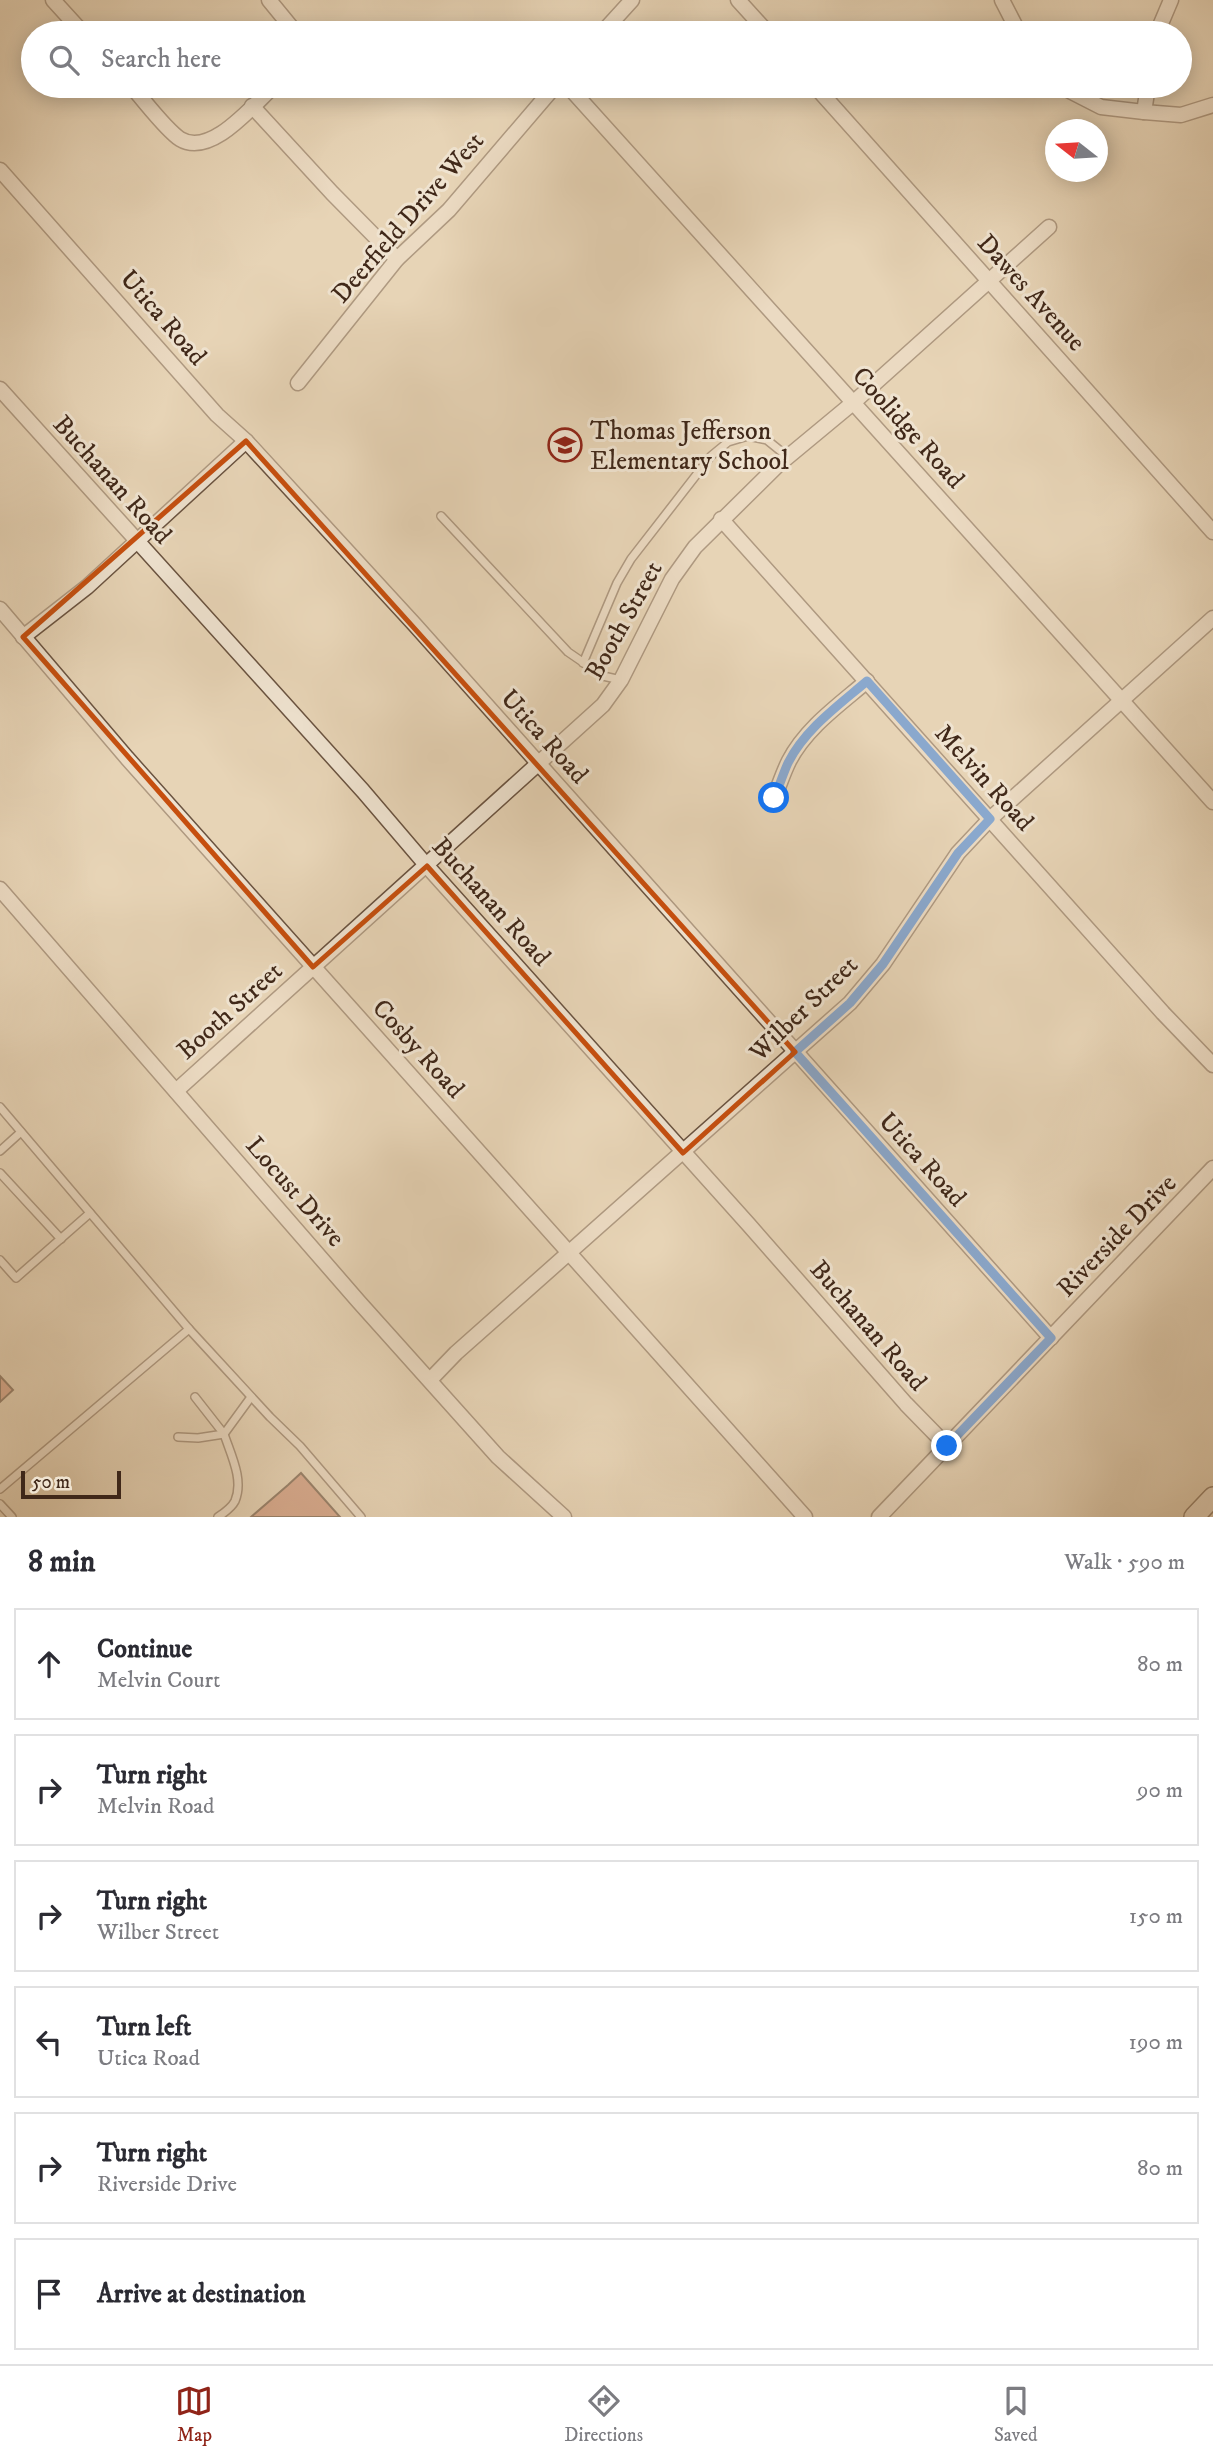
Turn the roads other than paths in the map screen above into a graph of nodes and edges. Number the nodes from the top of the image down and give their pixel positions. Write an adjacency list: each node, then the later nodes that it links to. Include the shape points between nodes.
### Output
1 (53, 0): 7 (street)
2 (269, 0): 8 (street)
3 (632, 0): 9 (street)
4 (738, 0): 10 (street)
5 (1002, 0): 11 (street)
6 (1171, 0): 12 (street)
7 (72, 21)
8 (286, 21)
9 (613, 21)
10 (757, 21)
11 (1013, 21)
12 (1162, 21)
13 (142, 98): 21 (street, via 178,138 189,143 205,144)
14 (261, 98): 21 (street)
15 (545, 98): 25 (street, Deerfield Drive West, via 449,210)
16 (579, 98): 29 (street, Coolidge Road)
17 (826, 98): 26 (street, Dawes Avenue)
18 (1083, 98): 22 (street, via 1101,107)
19 (1146, 98): 22 (street)
20 (1213, 105): 22 (street, via 1181,114)
21 (252, 106): 25 (street)
22 (1144, 112)
23 (0, 170): 30 (street, Utica Road, via 217,415)
24 (1049, 227): 26 (street, Booth Street)
25 (397, 259): 27 (street, Deerfield Drive West)
26 (990, 281): 29 (street, Booth Street); 34 (street, Dawes Avenue)
27 (298, 383)
28 (0, 389): 35 (street, Buchanan Road)
29 (855, 402): 31 (street, Booth Street); 42 (street, Coolidge Road)
30 (246, 441): 35 (street); 43 (street, Utica Road)
31 (788, 457): 33 (street, Booth Street); 39 (lane, via 767,440 748,436 728,442 711,456 631,559)
32 (441, 516): 39 (lane, via 538,622)
33 (721, 519): 40 (street, Booth Street, via 671,579); 41 (street, Melvin Road)
34 (1213, 532)
35 (135, 540): 38 (street, via 87,587); 47 (street, Buchanan Road)
36 (0, 609): 38 (street, Cosby Road)
37 (1213, 618): 42 (street, Wilber Street)
38 (23, 637): 49 (street, Cosby Road)
39 (583, 663): 40 (lane, via 603,676)
40 (621, 680): 43 (street, Booth Street, via 603,705)
41 (867, 681): 44 (street, via 803,740); 46 (street, Melvin Road)
42 (1122, 699): 45 (street, Coolidge Road); 46 (street, Wilber Street)
43 (538, 765): 47 (street, Booth Street); 50 (street, Utica Road)
44 (774, 798)
45 (1213, 802)
46 (990, 819): 50 (street, Wilber Street, via 958,853 875,974); 51 (street, Melvin Road)
47 (427, 866): 49 (street, Booth Street); 56 (street, Buchanan Road)
48 (0, 888): 52 (street, Locust Drive)
49 (313, 967): 52 (street, Booth Street); 61 (street, Cosby Road)
50 (795, 1052): 56 (street, Wilber Street); 64 (street, Utica Road)
51 (1213, 1065)
52 (176, 1091): 65 (street, Locust Drive)
53 (0, 1107): 54 (lane)
54 (21, 1132): 55 (lane); 59 (lane)
55 (0, 1151)
56 (683, 1153): 61 (street, Wilber Street); 70 (street, Buchanan Road)
57 (1213, 1168): 64 (street, Riverside Drive)
58 (0, 1174): 60 (lane)
59 (90, 1213): 60 (lane); 63 (lane)
60 (61, 1239): 62 (lane, via 16,1278)
61 (569, 1252): 65 (street, Wilber Street); 78 (street, Cosby Road)
62 (0, 1260)
63 (189, 1329): 67 (lane); 71 (lane)
64 (1051, 1338): 70 (street, Riverside Drive)
65 (430, 1380): 77 (street, Locust Drive, via 498,1457)
66 (195, 1397): 68 (lane)
67 (251, 1397): 68 (lane); 76 (lane)
68 (224, 1434): 69 (lane); 75 (lane, via 237,1472 237,1491 234,1503)
69 (178, 1437)
70 (947, 1446): 79 (street, Riverside Drive)
71 (0, 1489)
72 (1213, 1497): 80 (main road)
73 (0, 1504): 74 (lane)
74 (12, 1517)
75 (218, 1517)
76 (361, 1517)
77 (564, 1517)
78 (805, 1517)
79 (879, 1517)
80 (1194, 1517)

